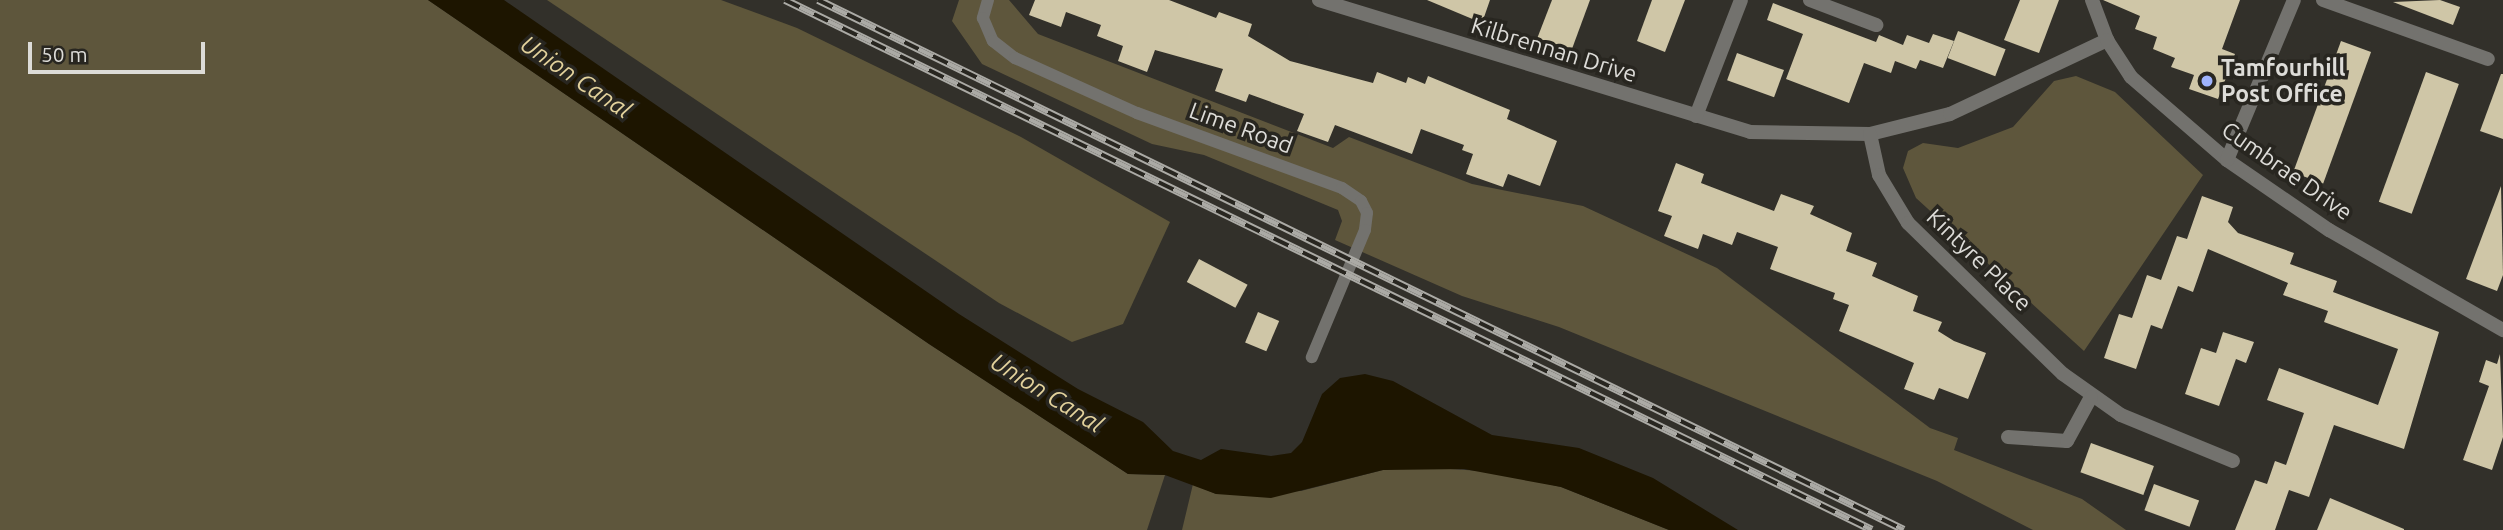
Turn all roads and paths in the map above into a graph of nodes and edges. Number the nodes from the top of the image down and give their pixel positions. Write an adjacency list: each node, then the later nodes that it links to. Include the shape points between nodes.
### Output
1 (988, 0): 15 (lane, Lime Road, via 983,18 988,29 1015,58 1137,113 1342,188 1361,201 1367,213 1365,230)
2 (1319, 0): 11 (street, Kilbrennan Drive)
3 (1741, 0): 11 (street)
4 (1810, 0): 8 (street)
5 (2092, 0): 9 (street, Cumbrae Drive)
6 (2294, 0): 13 (street)
7 (2323, 0): 10 (street)
8 (1876, 26)
9 (2107, 40): 12 (street, Kilbrennan Drive, via 1950,114); 13 (street, Cumbrae Drive, via 2131,78)
10 (2488, 59)
11 (1696, 116): 12 (street, Kilbrennan Drive, via 1750,132)
12 (1870, 134): 16 (street, Kintyre Place, via 1879,175 1908,223)
13 (2227, 160): 14 (street, Cumbrae Drive, via 2329,230)
14 (2503, 330)
15 (1312, 357)
16 (2091, 397): 17 (street, via 2067,441); 18 (street, Kintyre Place)
17 (2008, 437)
18 (2233, 461)

